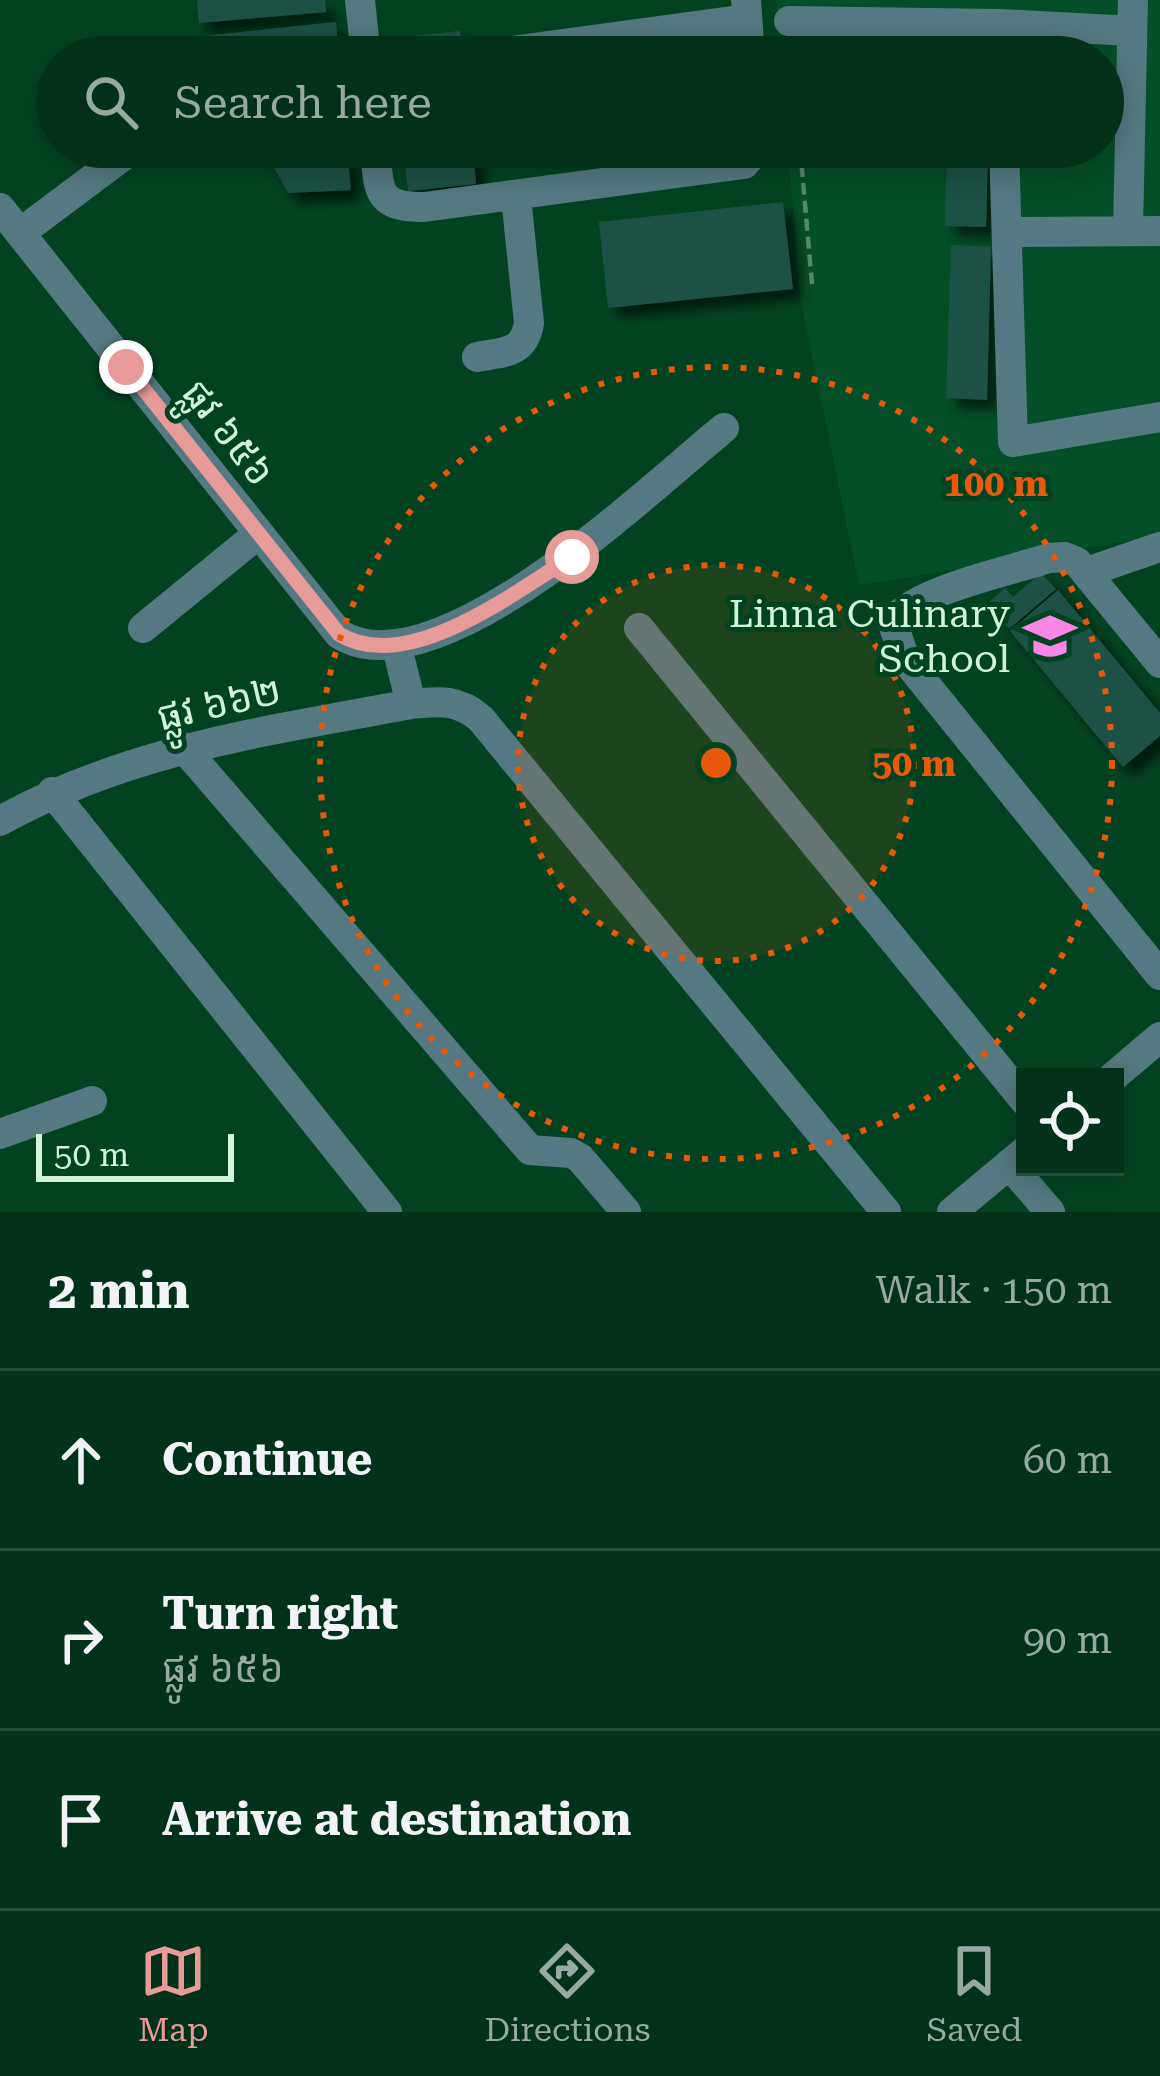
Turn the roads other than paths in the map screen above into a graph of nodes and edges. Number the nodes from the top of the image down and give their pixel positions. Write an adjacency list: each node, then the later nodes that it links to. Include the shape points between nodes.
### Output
1 (360, 0): 6 (street)
2 (746, 10): 7 (street)
3 (1133, 15): 5 (street); 15 (street)
4 (790, 22): 5 (street)
5 (999, 24): 8 (street)
6 (364, 36)
7 (597, 36)
8 (999, 36)
9 (107, 168): 18 (street)
10 (377, 168): 13 (street, via 385,199 400,207)
11 (716, 168): 13 (street)
12 (1005, 168): 17 (street)
13 (516, 196): 19 (street, via 527,339 517,350)
14 (0, 208): 18 (street, ផ្លូវ ៦៥៦)
15 (1128, 230): 16 (street); 17 (street)
16 (1160, 231)
17 (1008, 232): 20 (street, via 1013,442)
18 (20, 233): 22 (street, ផ្លូវ ៦៥៦)
19 (477, 357)
20 (1160, 417)
21 (724, 428): 27 (street, via 572,557 474,617)
22 (258, 534): 25 (street); 27 (street, ផ្លូវ ៦៥៦, via 339,634 356,645)
23 (1160, 547): 24 (street)
24 (1087, 572): 28 (street); 33 (street, via 1065,557 1048,558 904,608 892,621 905,659)
25 (143, 628)
26 (639, 628): 36 (street)
27 (397, 647): 29 (street)
28 (1160, 663)
29 (411, 704): 30 (street, ផ្លូវ ៦៦២); 43 (street, ផ្លូវ ៦៦២, via 442,700 481,719)
30 (183, 747): 31 (street, ផ្លូវ ៦៦២); 42 (street, via 530,1150 580,1158)
31 (52, 792): 32 (street, ផ្លូវ ៦៦២); 41 (street)
32 (0, 821)
33 (1160, 975)
34 (1157, 1047): 35 (street)
35 (1124, 1070)
36 (1016, 1089)
37 (92, 1101): 38 (street)
38 (0, 1134)
39 (1016, 1158): 44 (street)
40 (1028, 1176): 45 (street)
41 (387, 1212)
42 (626, 1212)
43 (886, 1212)
44 (952, 1212)
45 (1050, 1212)

